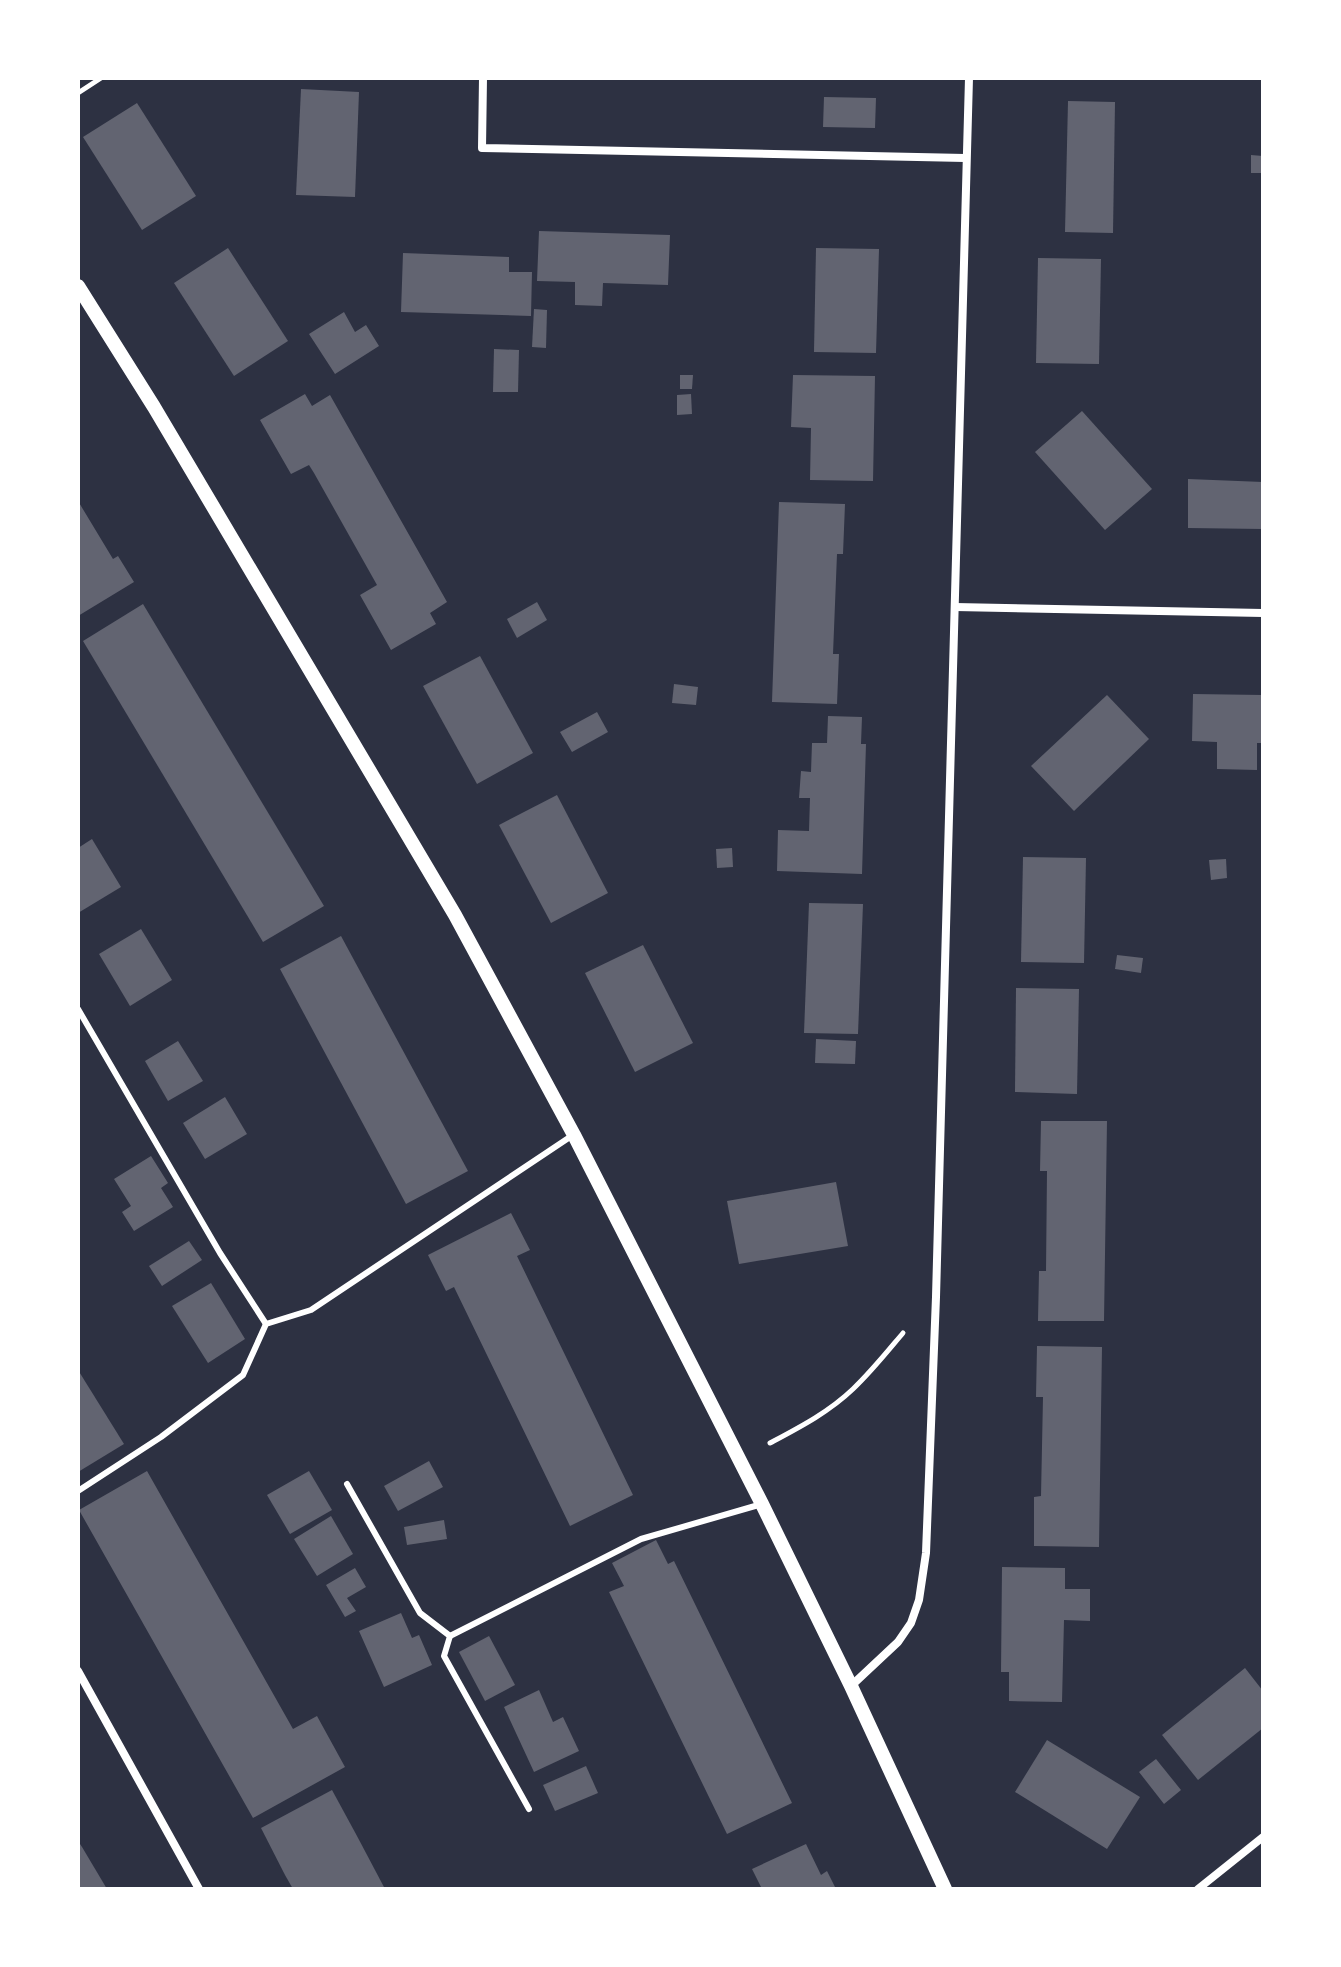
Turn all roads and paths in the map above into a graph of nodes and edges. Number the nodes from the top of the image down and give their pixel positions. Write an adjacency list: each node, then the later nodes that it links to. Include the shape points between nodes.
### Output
1 (101, 78): 4 (path)
2 (483, 78): 5 (street, via 482,148)
3 (969, 78): 5 (street)
4 (78, 93)
5 (965, 158): 7 (street)
6 (78, 286): 10 (street, via 455,915)
7 (955, 607): 8 (street); 11 (street)
8 (1263, 613)
9 (78, 1009): 12 (lane)
10 (574, 1135): 12 (lane, via 311,1310); 13 (street)
11 (936, 1297): 13 (path, via 854,1389 815,1419); 19 (street, via 926,1553 919,1600 898,1642)
12 (266, 1324): 15 (lane, via 243,1375)
13 (739, 1460): 16 (street)
14 (347, 1484): 17 (lane, via 420,1613)
15 (78, 1491)
16 (762, 1504): 17 (lane, via 641,1539); 19 (street)
17 (450, 1636): 20 (lane, via 444,1656)
18 (78, 1671): 22 (street)
19 (851, 1686): 23 (street)
20 (529, 1809)
21 (1263, 1837): 24 (street)
22 (199, 1889)
23 (945, 1889)
24 (1198, 1889)

